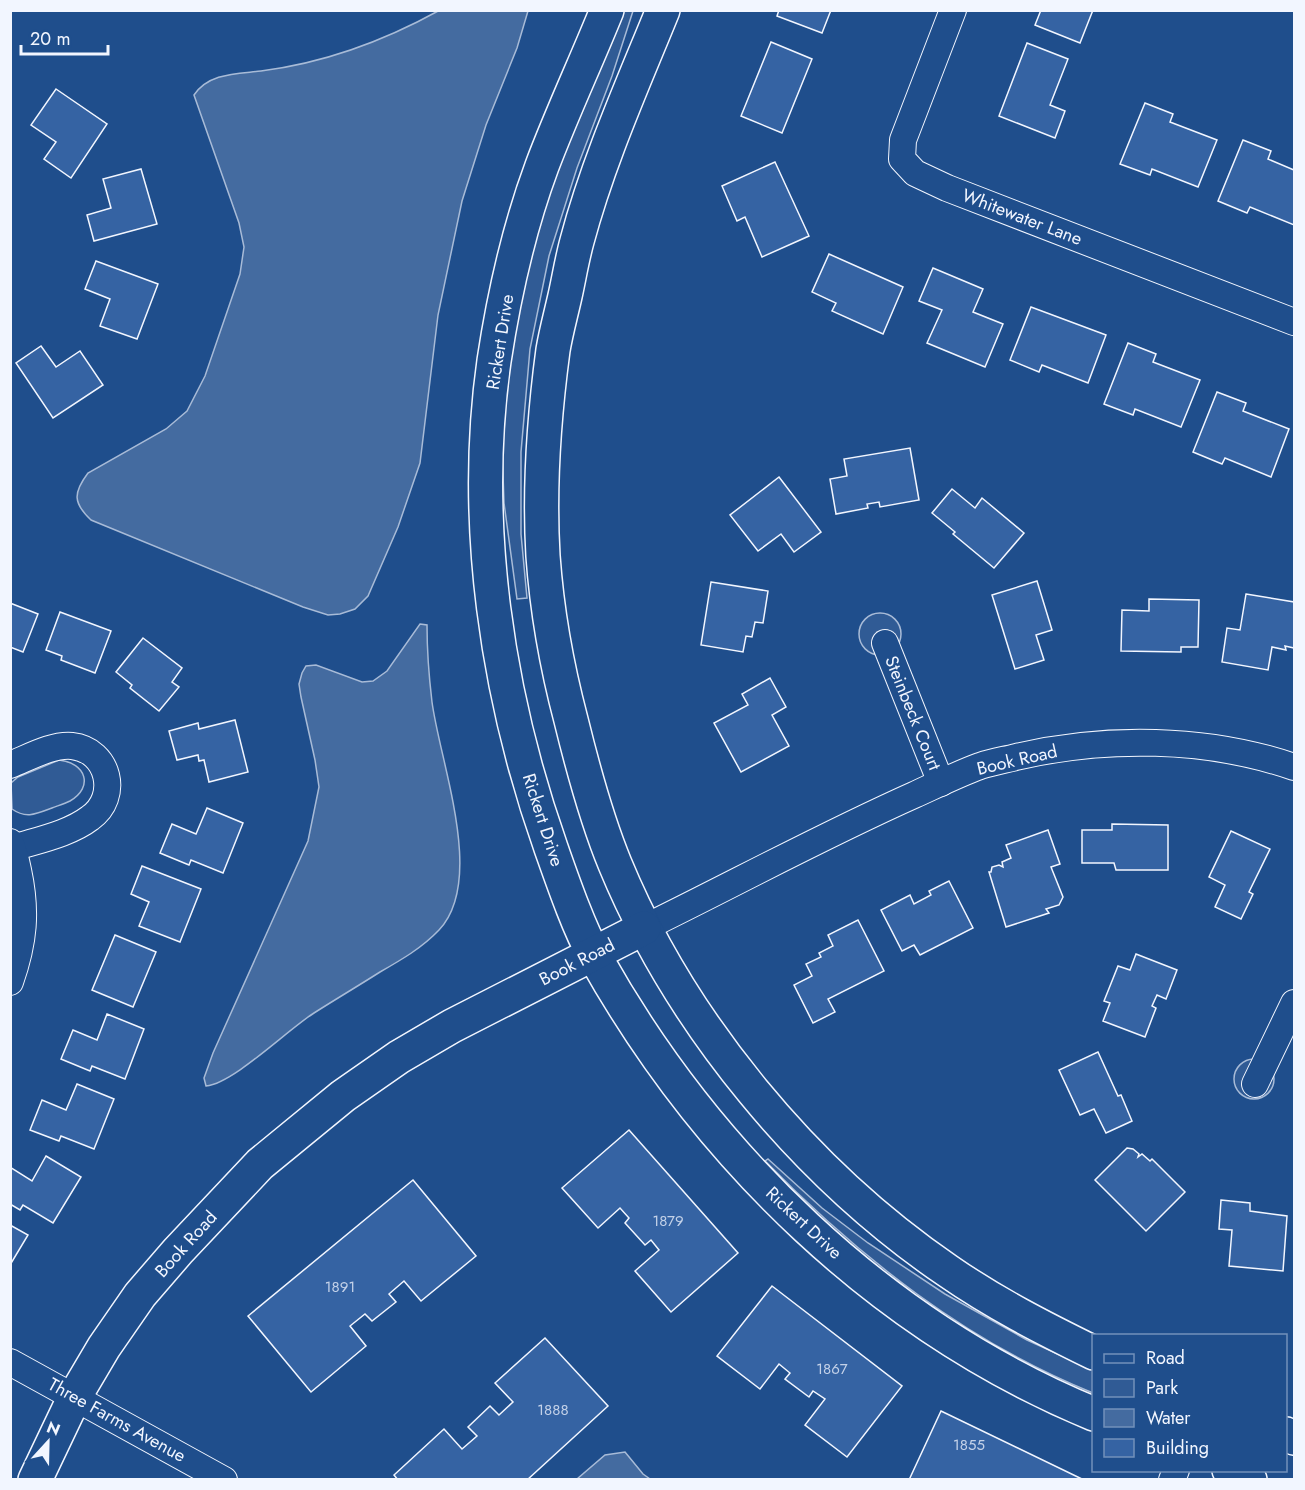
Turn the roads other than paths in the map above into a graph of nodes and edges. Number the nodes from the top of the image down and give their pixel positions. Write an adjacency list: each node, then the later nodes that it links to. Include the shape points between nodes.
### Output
1 (607, 10): 11 (street, Rickert Drive, via 542,167 513,263 494,362 485,476 490,576 507,695 530,789)
2 (663, 10): 10 (street, via 609,145 577,240 554,348 543,455 543,556 556,663 581,762 606,838)
3 (953, 10): 4 (street, Whitewater Lane, via 903,140 902,159 915,173)
4 (1294, 322)
5 (885, 643): 8 (street, Steinbeck Court)
6 (10, 765): 9 (street, via 57,747 72,746 96,757 105,768 107,782 106,796 91,818 75,827)
7 (1294, 767): 8 (street, Book Road, via 1247,754 1131,742 1034,753 982,765)
8 (942, 783): 10 (street, Book Road)
9 (12, 845): 12 (street, via 24,908 24,933)
10 (645, 928): 11 (street, Book Road); 15 (street, via 695,1012 751,1089 824,1168 887,1225 946,1270 1010,1310)
11 (593, 954): 17 (street, Book Road, via 452,1026 399,1058 343,1096 260,1164 140,1295); 18 (street, Rickert Drive, via 696,1108 803,1227 927,1324 1001,1369)
12 (10, 982)
13 (1294, 1003): 14 (street)
14 (1255, 1084)
15 (1092, 1352)
16 (10, 1362): 17 (street, Three Farms Avenue)
17 (75, 1396): 20 (street, Book Road); 21 (street, Three Farms Avenue)
18 (1092, 1413)
19 (1234, 1472): 22 (street)
20 (35, 1479)
21 (224, 1479)
22 (1250, 1479)

